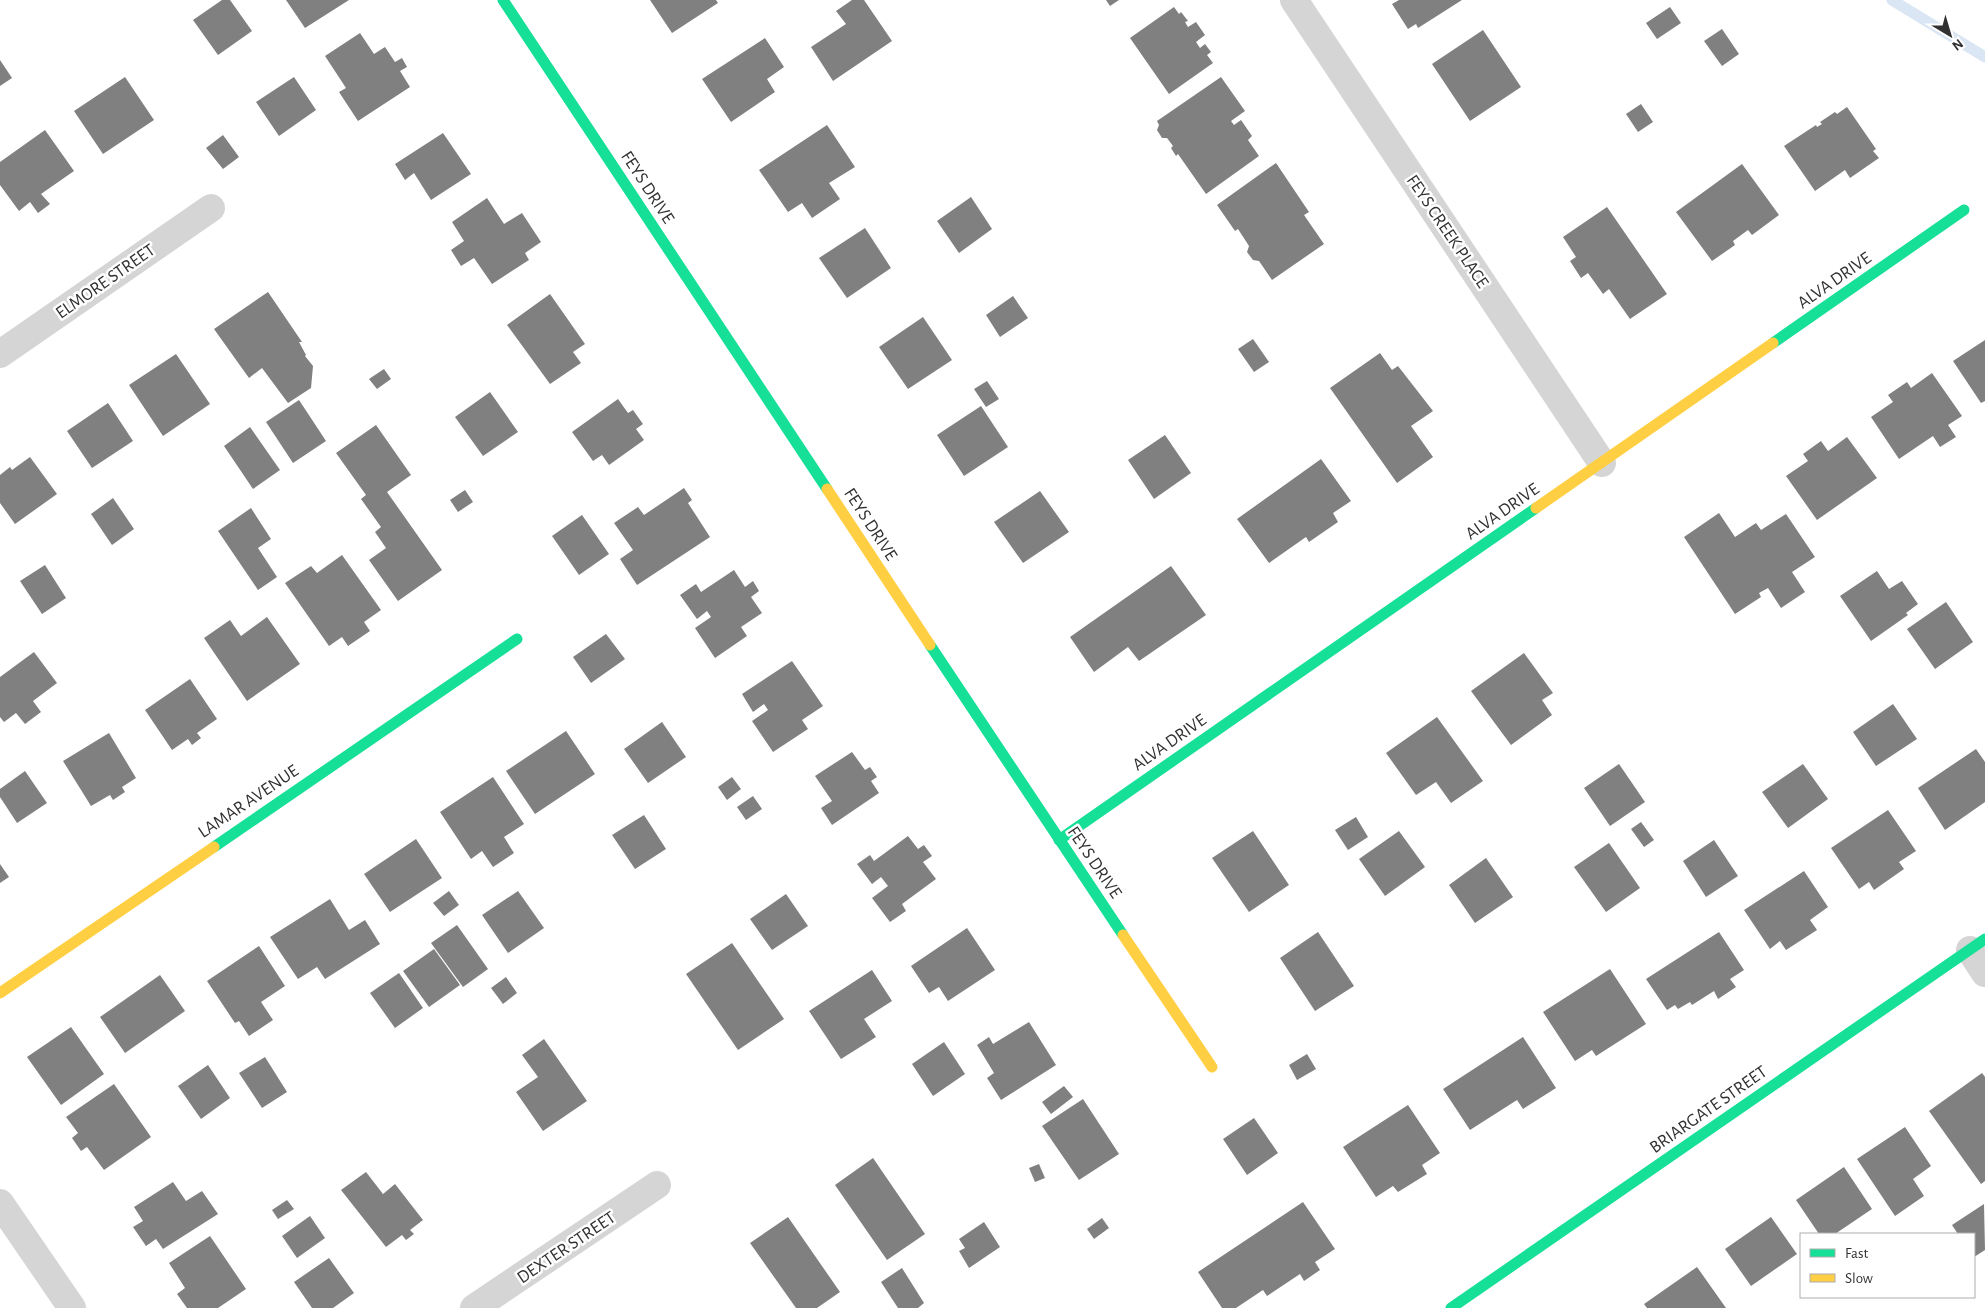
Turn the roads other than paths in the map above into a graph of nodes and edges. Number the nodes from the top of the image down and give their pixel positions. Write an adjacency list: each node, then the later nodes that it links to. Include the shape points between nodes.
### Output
1 (503, 0): 8 (street, FEYS DRIVE)
2 (1294, 0): 6 (street, FEYS CREEK PLACE)
3 (211, 208): 5 (street, ELMORE STREET)
4 (1964, 210): 6 (street, ALVA DRIVE)
5 (0, 354)
6 (1602, 462): 8 (street, ALVA DRIVE)
7 (517, 639): 11 (street, LAMAR AVENUE)
8 (1058, 840): 12 (street, FEYS DRIVE)
9 (1977, 945): 10 (street); 17 (street, BRIARGATE STREET)
10 (1985, 973)
11 (0, 993)
12 (1212, 1067)
13 (657, 1185): 16 (street, DEXTER STREET)
14 (0, 1203): 15 (street)
15 (72, 1308)
16 (474, 1308)
17 (1451, 1308)

